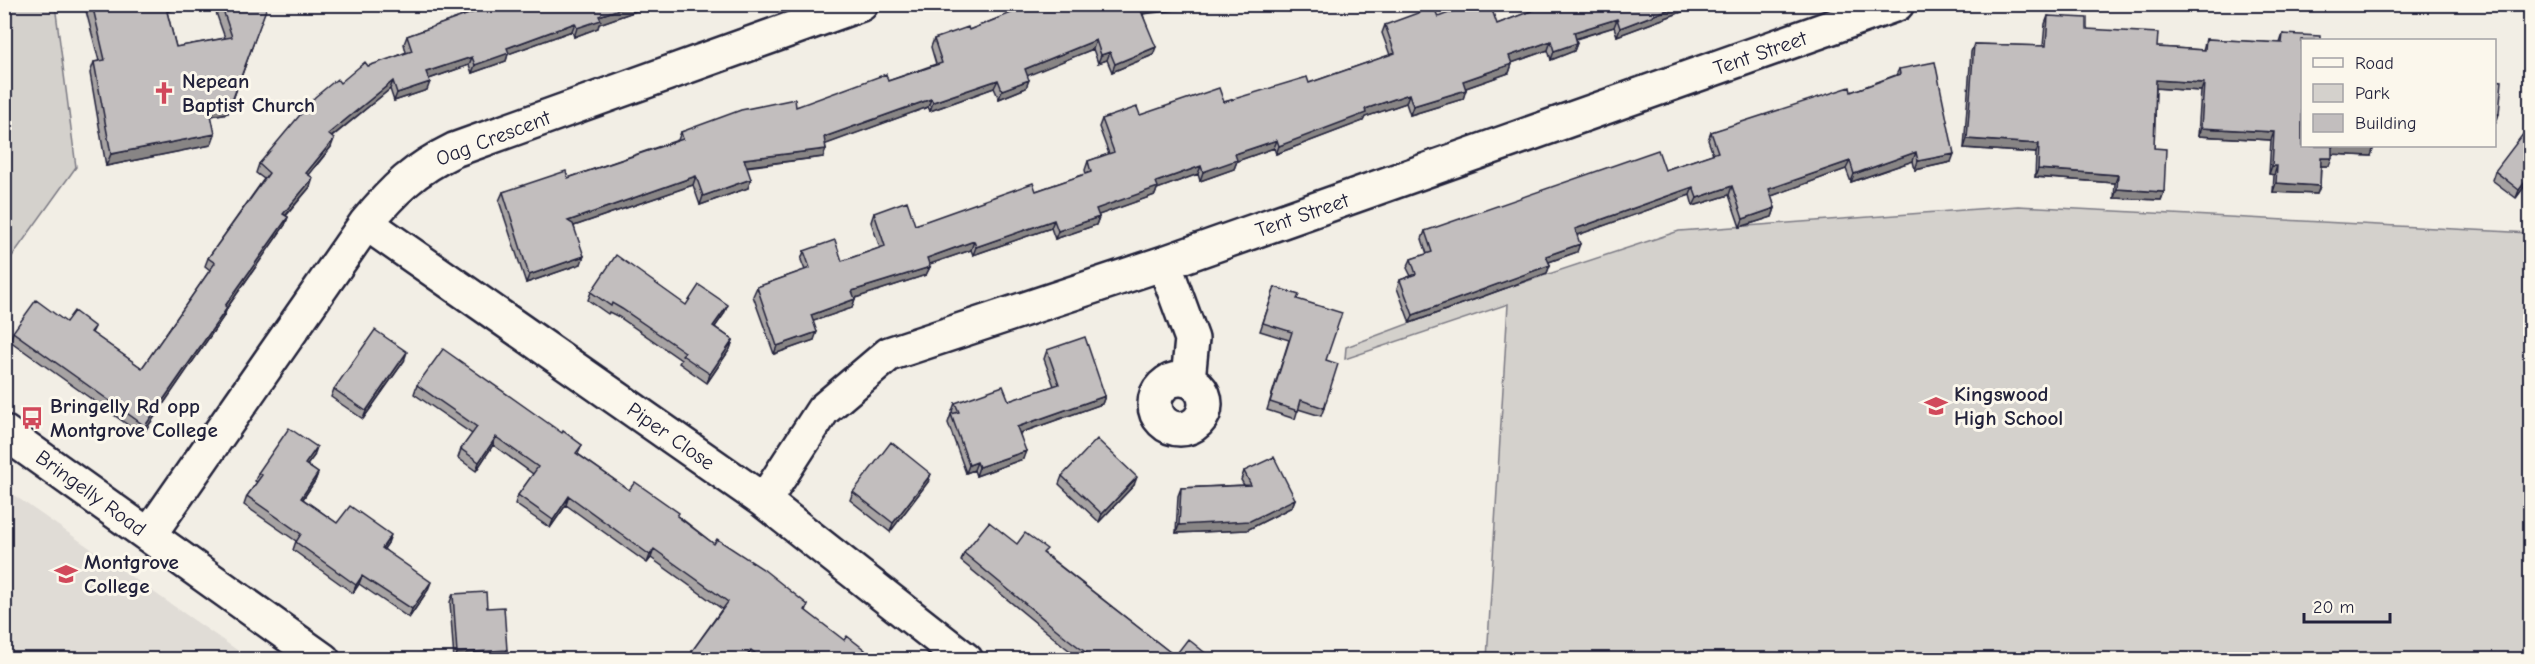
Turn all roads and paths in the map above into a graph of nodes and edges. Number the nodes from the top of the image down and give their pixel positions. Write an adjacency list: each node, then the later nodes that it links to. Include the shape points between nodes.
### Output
1 (861, 4): 3 (street, Oag Crescent, via 454,150 414,172 391,192)
2 (1897, 4): 4 (street, Tent Street)
3 (366, 223): 7 (street, Piper Close); 8 (street, Oag Crescent)
4 (1164, 263): 5 (street, via 1192,339); 7 (street, Tent Street, via 889,354 823,410)
5 (1188, 380)
6 (4, 432): 8 (street, Bringelly Road)
7 (764, 501): 10 (street, Piper Close)
8 (149, 535): 9 (street, Bringelly Road)
9 (324, 660)
10 (966, 660)

